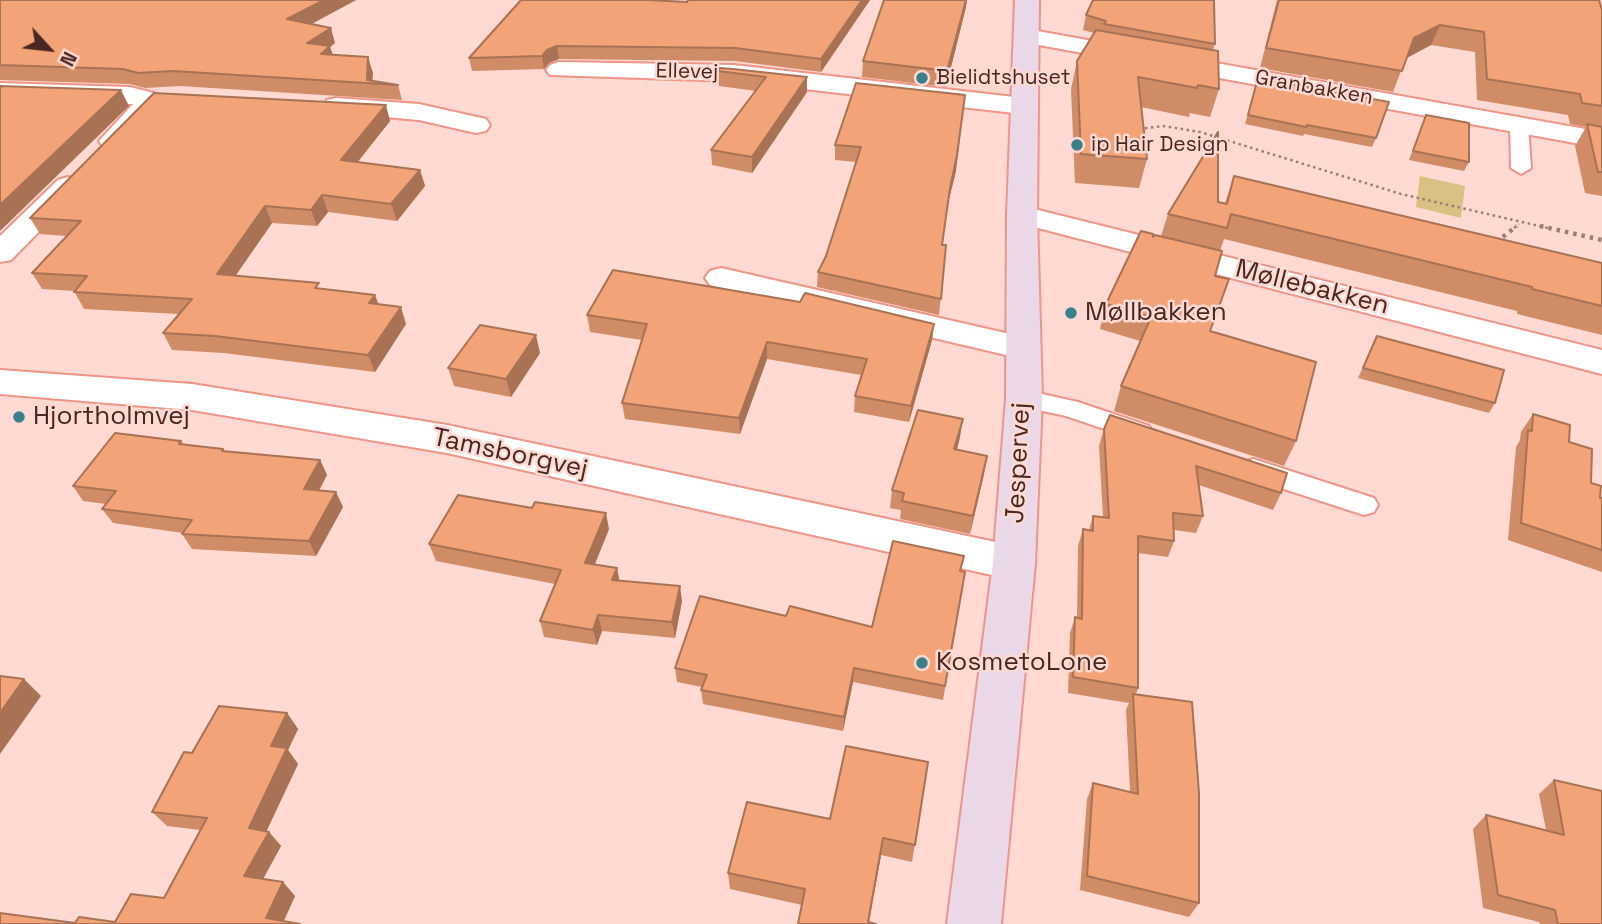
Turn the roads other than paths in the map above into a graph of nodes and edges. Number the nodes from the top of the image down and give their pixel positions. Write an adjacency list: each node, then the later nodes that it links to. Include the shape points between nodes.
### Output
1 (1027, 18): 5 (street, Jespervej); 7 (street, Granbakken)
2 (559, 71): 5 (street, Ellevej, via 734,73)
3 (0, 91): 11 (street, via 156,99)
4 (312, 104): 6 (street, via 419,112)
5 (1023, 106): 10 (street, Jespervej)
6 (476, 125)
7 (1519, 125): 8 (street, Granbakken); 9 (lane)
8 (1602, 140)
9 (1521, 169)
10 (1022, 215): 13 (street, Jespervej); 14 (street, Møllebakken)
11 (0, 253)
12 (721, 278): 13 (street)
13 (1023, 348): 16 (street, Jespervej)
14 (1602, 362)
15 (0, 382): 20 (street, Tamsborgvej, via 192,397 447,439)
16 (1024, 399): 17 (lane, via 1069,408); 20 (street, Jespervej)
17 (1158, 438)
18 (1236, 463): 19 (lane)
19 (1364, 505)
20 (1014, 563): 21 (street, Jespervej)
21 (974, 924)

